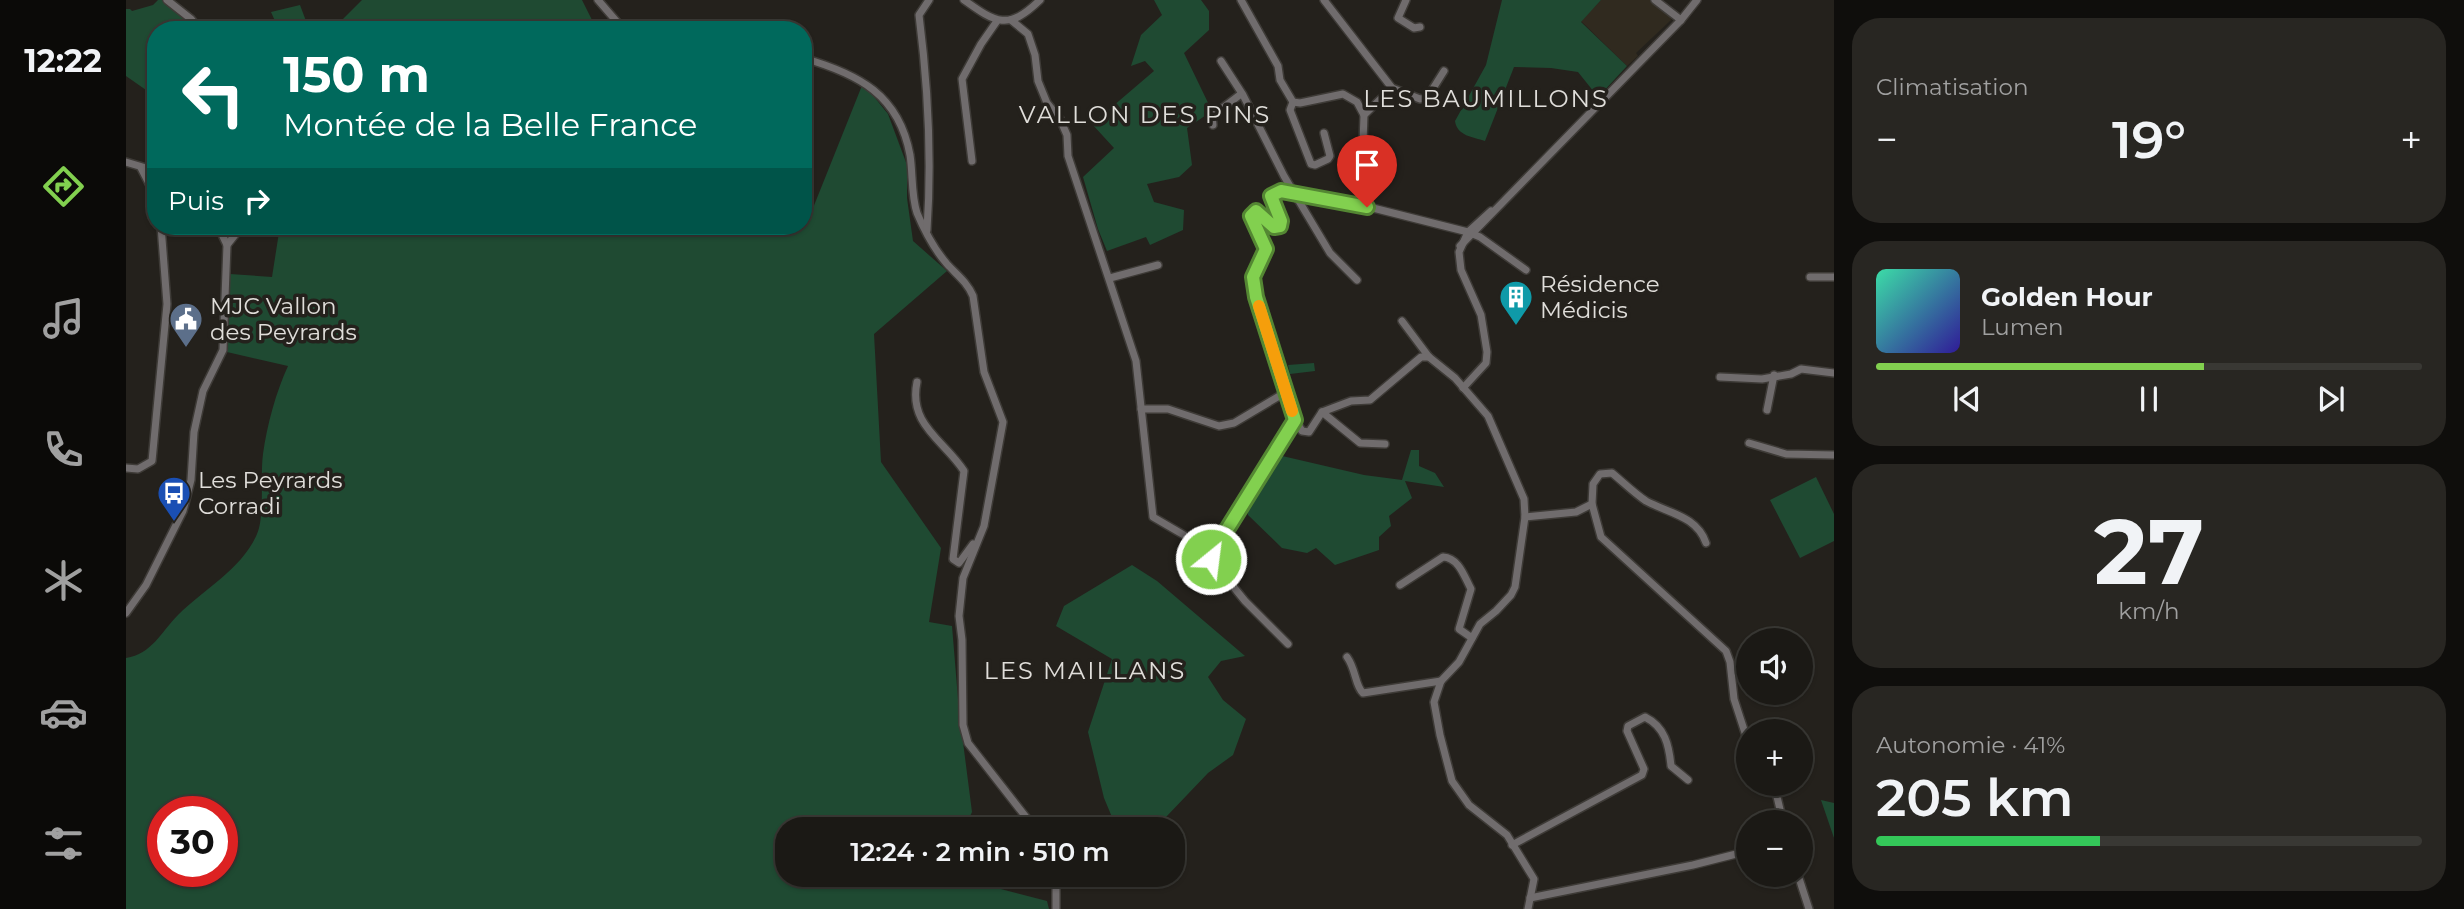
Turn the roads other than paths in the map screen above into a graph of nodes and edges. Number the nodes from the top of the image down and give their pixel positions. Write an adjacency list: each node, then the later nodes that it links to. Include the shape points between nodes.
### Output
1 (167, 0): 13 (street)
2 (598, 0): 14 (street)
3 (929, 0): 36 (street, via 919,15 930,146)
4 (964, 0): 15 (street)
5 (1040, 0): 11 (street)
6 (1241, 0): 22 (street)
7 (1324, 0): 20 (street)
8 (1406, 0): 16 (street, via 1398,18)
9 (1655, 0): 12 (street)
10 (1697, 0): 12 (street)
11 (1011, 20): 15 (street); 45 (street, via 1028,34 1038,81 1067,135 1068,156)
12 (1681, 20): 35 (street)
13 (193, 21)
14 (616, 21)
15 (997, 21): 26 (street, via 962,79)
16 (1420, 27)
17 (812, 61): 36 (street, via 859,79 895,111 910,154 916,211)
18 (1220, 61): 21 (street)
19 (1444, 71): 20 (street, via 1427,98)
20 (1392, 88): 23 (street)
21 (1241, 94): 24 (street, via 1212,116); 32 (street)
22 (1293, 102): 23 (street, via 1343,94 1357,102); 25 (street, via 1290,110 1311,164 1330,156)
23 (1364, 115): 31 (street, via 1363,143 1376,172)
24 (1213, 125)
25 (1324, 134)
26 (972, 161)
27 (126, 162): 28 (street)
28 (141, 168): 29 (street); 30 (street)
29 (147, 169)
30 (147, 180)
31 (1367, 192): 33 (street); 34 (street)
32 (1295, 193): 33 (street); 46 (street, via 1330,253); 54 (street, via 1277,191 1271,196 1281,221 1277,228 1256,211 1251,216 1266,249 1253,277 1256,297)
33 (1359, 205): 34 (street)
34 (1373, 208): 35 (street)
35 (1470, 233): 42 (street); 53 (street, via 1459,260 1481,315 1487,352 1486,363)
36 (926, 234): 64 (street, via 974,296 984,372 1003,422)
37 (162, 235): 62 (street, via 167,304 152,461 138,469)
38 (222, 235): 40 (street)
39 (235, 235): 40 (street)
40 (227, 245): 69 (street, via 223,351 205,385 197,417 183,511)
41 (1158, 265): 45 (street)
42 (1526, 270)
43 (1810, 277): 44 (street)
44 (1834, 277)
45 (1110, 278): 55 (street, via 1136,361)
46 (1357, 280)
47 (1402, 321): 48 (street)
48 (1429, 357): 53 (street); 57 (street, via 1421,357 1370,400 1351,401)
49 (1834, 373): 50 (street, via 1801,369)
50 (1774, 376): 51 (street); 56 (street)
51 (1720, 377)
52 (917, 382): 64 (street, via 920,418 964,471 953,559 959,563)
53 (1463, 388): 65 (street, via 1488,416 1524,499)
54 (1286, 392): 55 (street, via 1234,424 1219,426 1168,409); 58 (street)
55 (1141, 409): 67 (street, via 1153,517)
56 (1767, 410)
57 (1322, 412): 58 (street, via 1309,432 1302,431); 60 (street, via 1360,443)
58 (1295, 420): 67 (street)
59 (1749, 443): 61 (street, via 1786,454)
60 (1385, 444)
61 (1834, 455)
62 (126, 468)
63 (1592, 504): 65 (street, via 1576,512); 66 (street, via 1596,479 1612,473 1644,500 1690,520); 74 (street, via 1601,537 1726,651)
64 (985, 516): 76 (street, via 963,578 959,616 963,725 968,743)
65 (1525, 517): 70 (street, via 1515,587)
66 (1706, 543)
67 (1213, 552): 71 (street, via 1214,563)
68 (1400, 585): 70 (street, via 1443,557 1457,562 1471,589 1459,629)
69 (126, 613)
70 (1472, 638): 73 (street)
71 (1288, 644)
72 (1347, 657): 73 (street, via 1363,693)
73 (1441, 681): 77 (street, via 1434,702 1452,781 1469,805 1501,828)
74 (1740, 719)
75 (1688, 780): 77 (street, via 1671,766 1662,730 1645,717 1627,731 1644,769 1642,775)
76 (1026, 817)
77 (1512, 845): 81 (street, via 1534,879)
78 (1736, 854): 81 (street)
79 (1056, 887): 82 (street)
80 (1802, 887): 84 (street)
81 (1530, 898): 83 (street)
82 (1056, 909)
83 (1528, 909)
84 (1809, 909)

